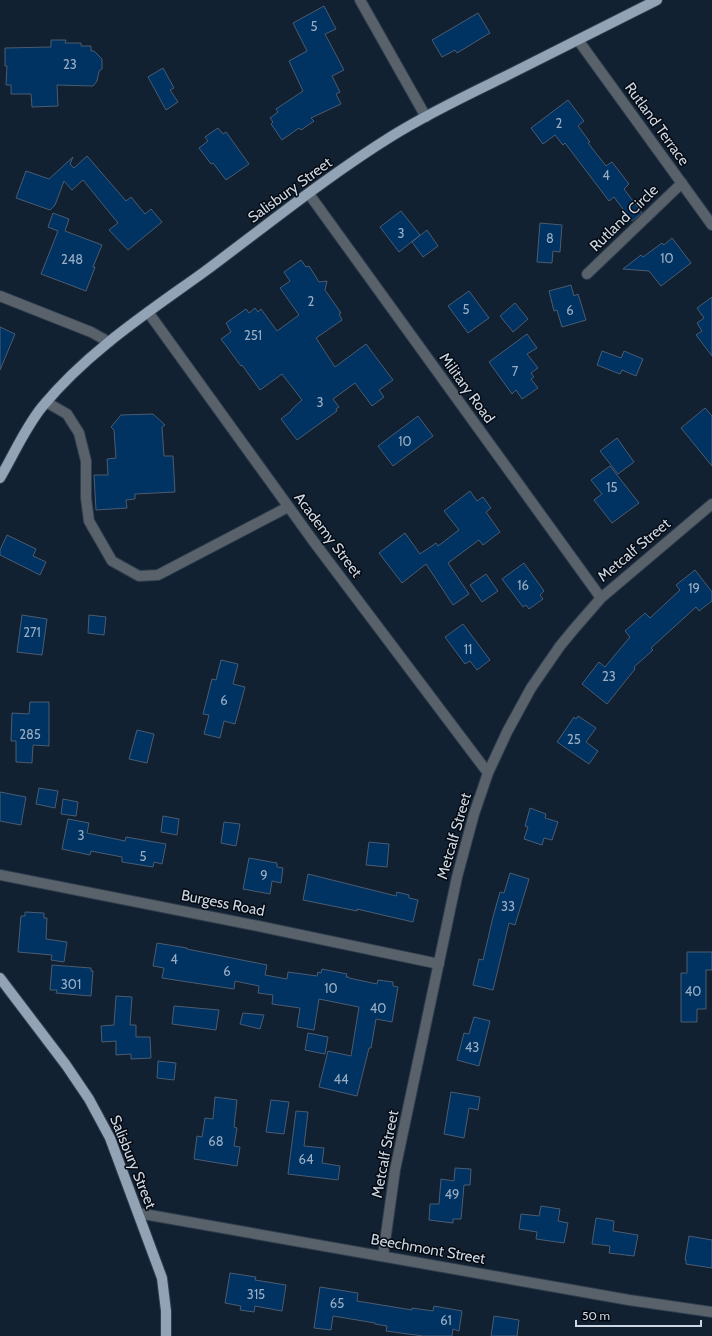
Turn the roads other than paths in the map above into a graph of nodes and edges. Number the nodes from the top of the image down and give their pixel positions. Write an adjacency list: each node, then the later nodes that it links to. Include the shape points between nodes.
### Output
1 (360, 0): 4 (street)
2 (657, 0): 3 (main road, Salisbury Street)
3 (578, 40): 4 (main road, Salisbury Street); 5 (street, Rutland Terrace)
4 (426, 117): 6 (main road, Salisbury Street, via 393,135)
5 (682, 183): 7 (street, Rutland Terrace); 8 (street, Rutland Circle)
6 (308, 194): 10 (main road, Salisbury Street); 16 (street, Military Road)
7 (712, 225)
8 (587, 274)
9 (0, 296): 11 (street, via 91,332)
10 (148, 312): 11 (main road, Salisbury Street); 15 (street, Academy Street)
11 (109, 342): 12 (main road, Salisbury Street, via 68,378)
12 (46, 402): 13 (main road, Salisbury Street, via 26,430); 15 (street, via 67,414 79,434 86,461 89,521 112,561 139,576 158,575)
13 (0, 478)
14 (712, 504): 16 (street, Metcalf Street)
15 (288, 507): 17 (street, Academy Street)
16 (601, 598): 17 (street, Metcalf Street, via 560,646 538,677 507,732)
17 (488, 773): 19 (street, Metcalf Street, via 457,877)
18 (0, 874): 19 (street, Burgess Road)
19 (440, 964): 22 (street, Metcalf Street, via 395,1170)
20 (0, 978): 21 (main road, Salisbury Street, via 89,1099 110,1138)
21 (138, 1213): 22 (street, Beechmont Street); 24 (main road, Salisbury Street, via 162,1278)
22 (383, 1256): 23 (street, Beechmont Street)
23 (712, 1312)
24 (166, 1336)

